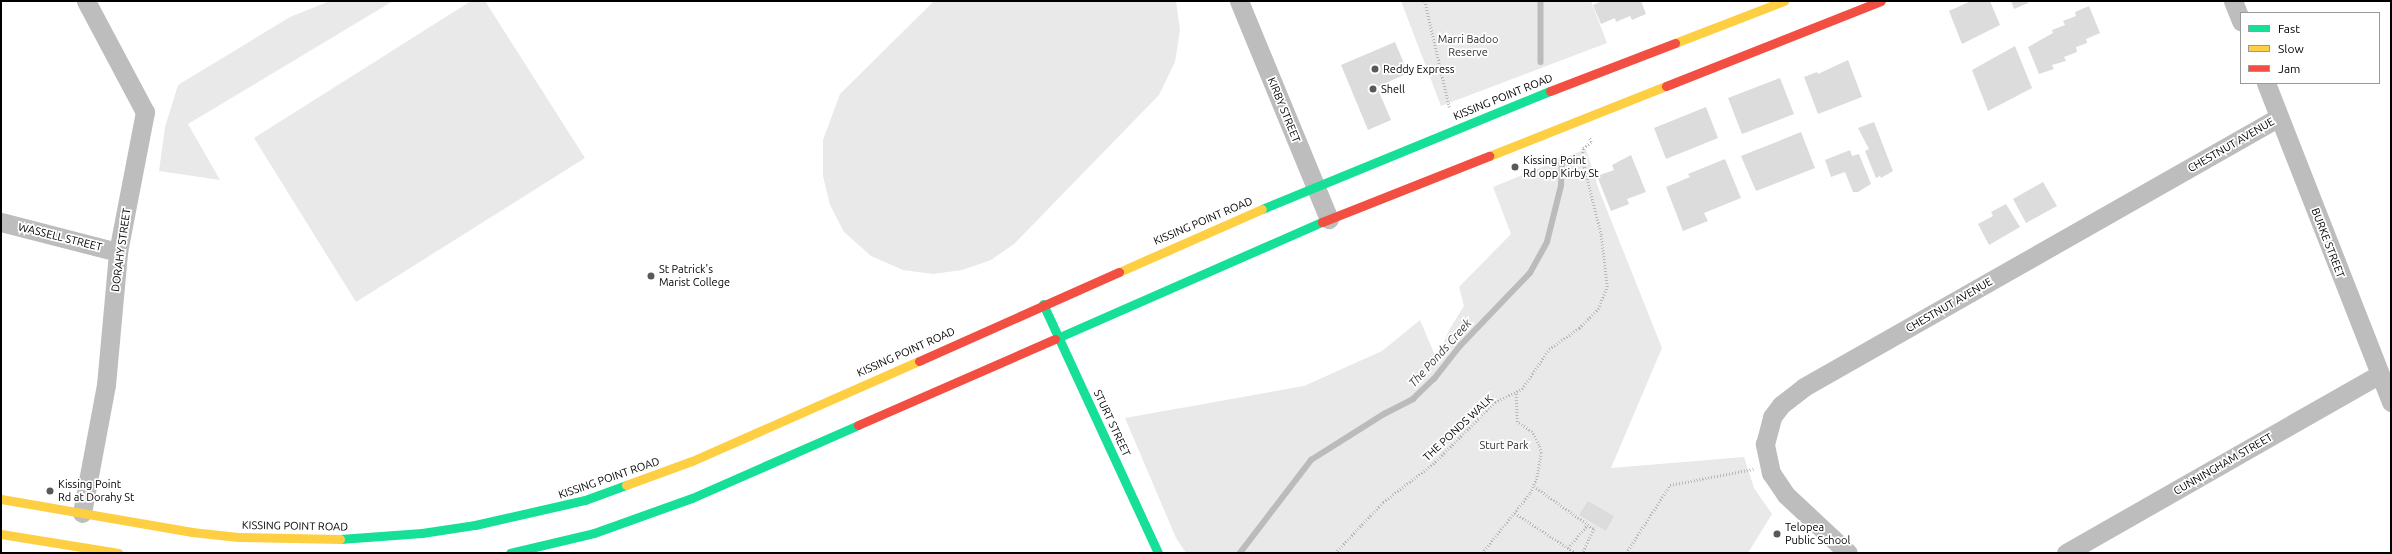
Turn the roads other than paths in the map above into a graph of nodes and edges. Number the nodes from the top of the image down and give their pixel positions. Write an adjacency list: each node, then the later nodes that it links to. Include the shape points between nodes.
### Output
1 (86, 1): 12 (street, DORAHY STREET, via 145,112)
2 (1239, 1): 9 (street, KIRBY STREET)
3 (1784, 1): 9 (main road, KISSING POINT ROAD, via 1517,104)
4 (1881, 1): 10 (main road)
5 (2233, 1): 6 (street)
6 (2240, 18)
7 (2266, 84): 8 (street, BURKE STREET)
8 (2279, 117): 15 (street, BURKE STREET); 23 (street, CHESTNUT AVENUE, via 1792,395 1772,417 1768,429 1766,444 1769,466 1786,495)
9 (1315, 186): 10 (street, KIRBY STREET); 13 (main road, KISSING POINT ROAD)
10 (1329, 219): 14 (main road)
11 (1, 222): 12 (street, WASSELL STREET)
12 (118, 252): 18 (street, DORAHY STREET, via 106,385)
13 (1043, 304): 14 (main road, STURT STREET); 18 (main road, KISSING POINT ROAD, via 692,461 629,486 541,512 422,533 322,540 238,537)
14 (1058, 338): 21 (main road, via 692,498 594,533); 22 (main road, STURT STREET, via 1103,430)
15 (2380, 374): 16 (street, BURKE STREET); 24 (street, CUNNINGHAM STREET)
16 (2391, 402)
17 (1, 499): 18 (main road, KISSING POINT ROAD)
18 (82, 513)
19 (1, 534): 20 (main road)
20 (118, 553)
21 (510, 553)
22 (1158, 553)
23 (1848, 553)
24 (2066, 553)

